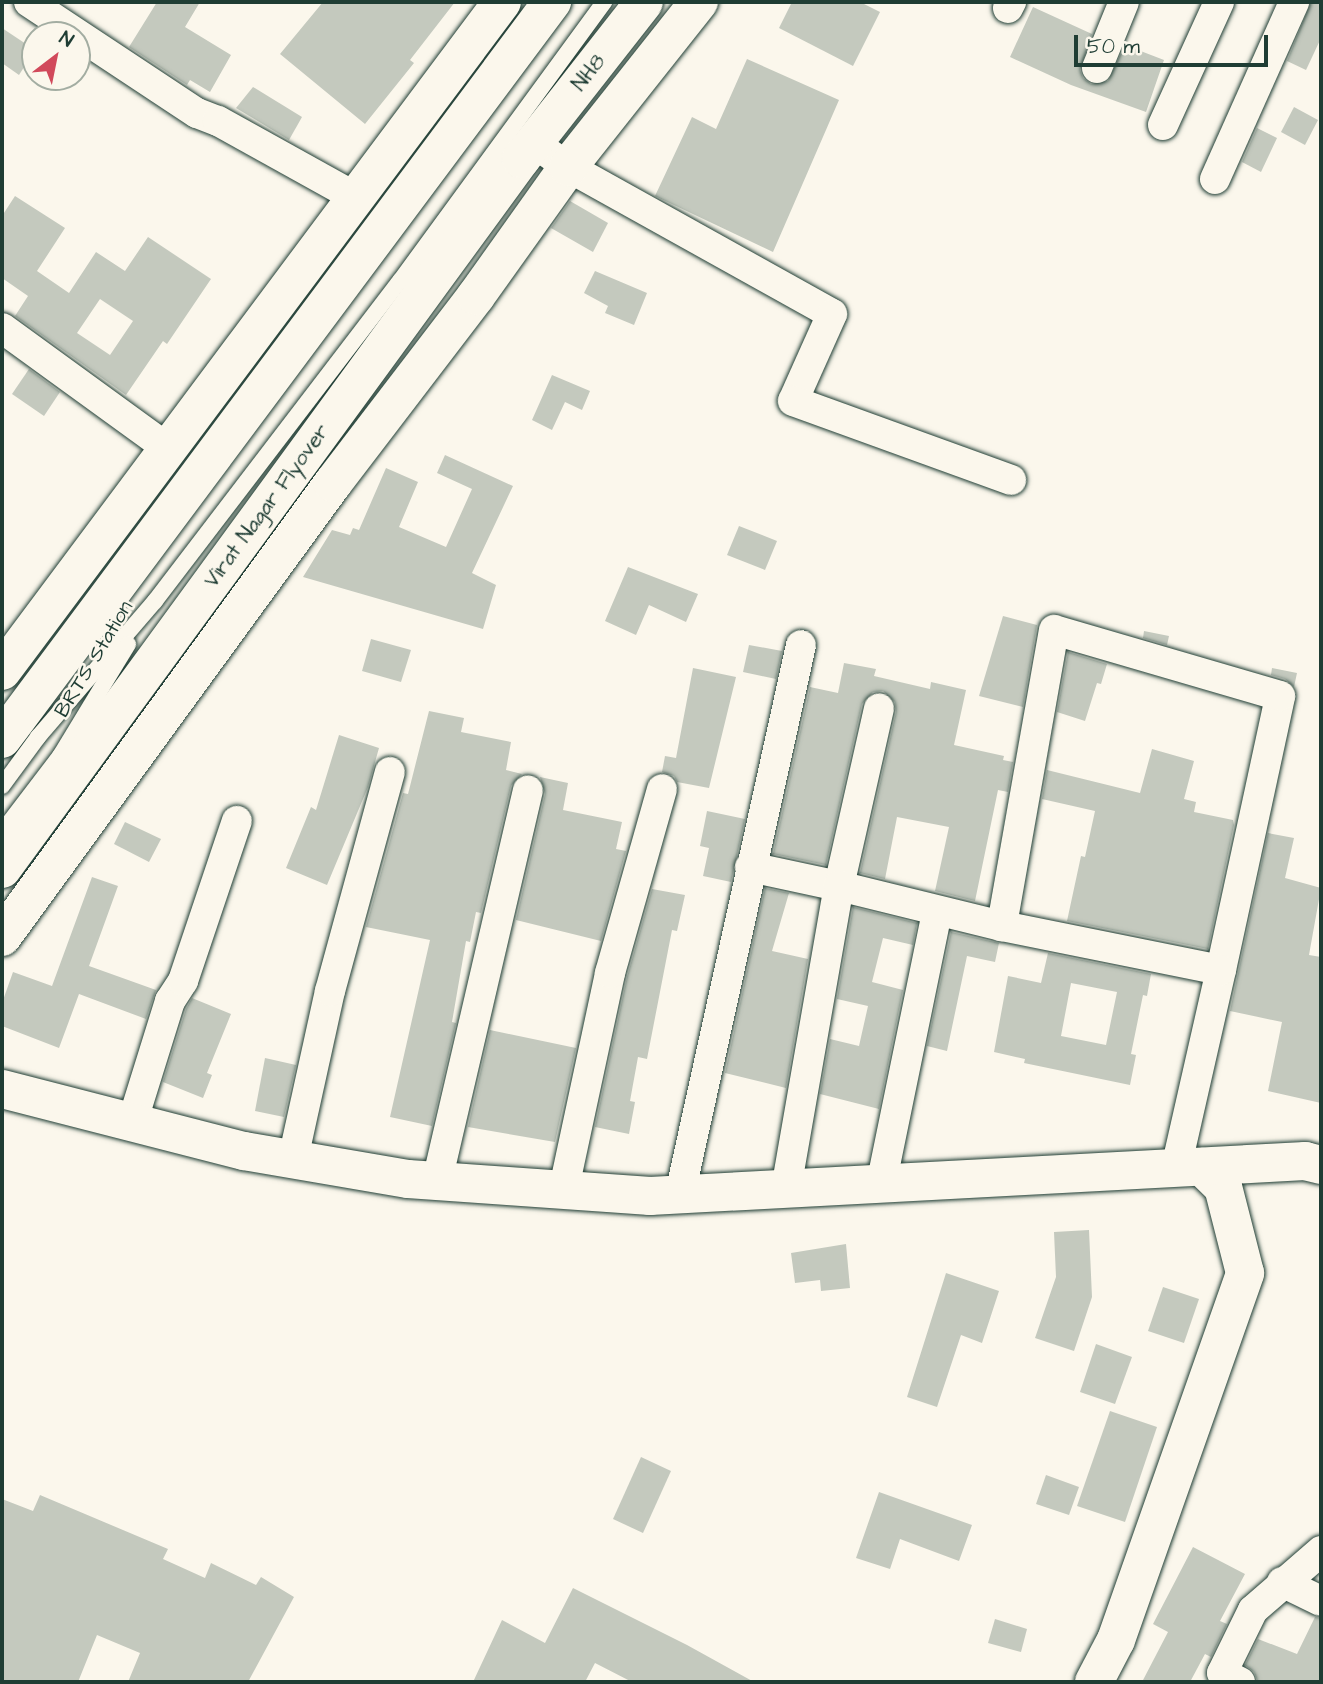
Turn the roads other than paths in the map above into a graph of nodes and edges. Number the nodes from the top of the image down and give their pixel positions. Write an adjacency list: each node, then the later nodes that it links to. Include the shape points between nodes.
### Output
1 (29, 2): 17 (street, via 197,113)
2 (502, 2): 11 (main road)
3 (552, 2): 12 (main road)
4 (604, 2): 21 (lane, via 400,281)
5 (644, 2): 14 (main road, NH8)
6 (699, 2): 15 (main road)
7 (1124, 2): 10 (street)
8 (1219, 2): 13 (street)
9 (1294, 2): 16 (street)
10 (1097, 68)
11 (450, 72): 12 (main road); 17 (main road)
12 (478, 100): 25 (main road)
13 (1163, 125)
14 (527, 151): 15 (street); 33 (main road, Virat Nagar Flyover)
15 (568, 166): 20 (street, via 832,314 793,401); 37 (main road)
16 (1214, 179)
17 (355, 197): 19 (main road)
18 (2, 327): 19 (street)
19 (167, 448): 23 (main road)
20 (1012, 480)
21 (155, 601): 27 (lane, BRTS Station); 31 (lane, BRTS Station, via 60,756)
22 (801, 645): 32 (street)
23 (2, 671)
24 (878, 708): 34 (street)
25 (2, 739)
26 (390, 772): 42 (street, via 330,991)
27 (2, 786)
28 (662, 789): 48 (street, via 610,974)
29 (528, 790): 45 (street)
30 (237, 821): 41 (street, via 183,981 170,1001)
31 (2, 832)
32 (750, 867): 34 (street); 50 (street)
33 (2, 869)
34 (839, 886): 35 (street); 49 (street)
35 (937, 913): 36 (street); 46 (street)
36 (1002, 926): 38 (street); 38 (street, via 1054,630 1280,696)
37 (2, 937)
38 (1221, 970): 44 (street)
39 (2, 1089): 41 (main road)
40 (2, 1111): 44 (main road, via 240,1171 393,1198 649,1217)
41 (132, 1123): 42 (main road)
42 (293, 1159): 45 (main road)
43 (1321, 1165): 44 (main road, via 1305,1161)
44 (1200, 1174): 46 (main road); 47 (main road); 54 (main road, via 1245,1273 1116,1640)
45 (437, 1181): 48 (main road)
46 (881, 1185): 49 (main road)
47 (1321, 1186)
48 (564, 1188): 50 (main road, via 649,1196)
49 (786, 1189): 50 (main road)
50 (680, 1194)
51 (1321, 1551): 52 (street)
52 (1282, 1581): 53 (street); 55 (street, via 1253,1610 1222,1673)
53 (1321, 1601)
54 (1094, 1682)
55 (1240, 1682)

